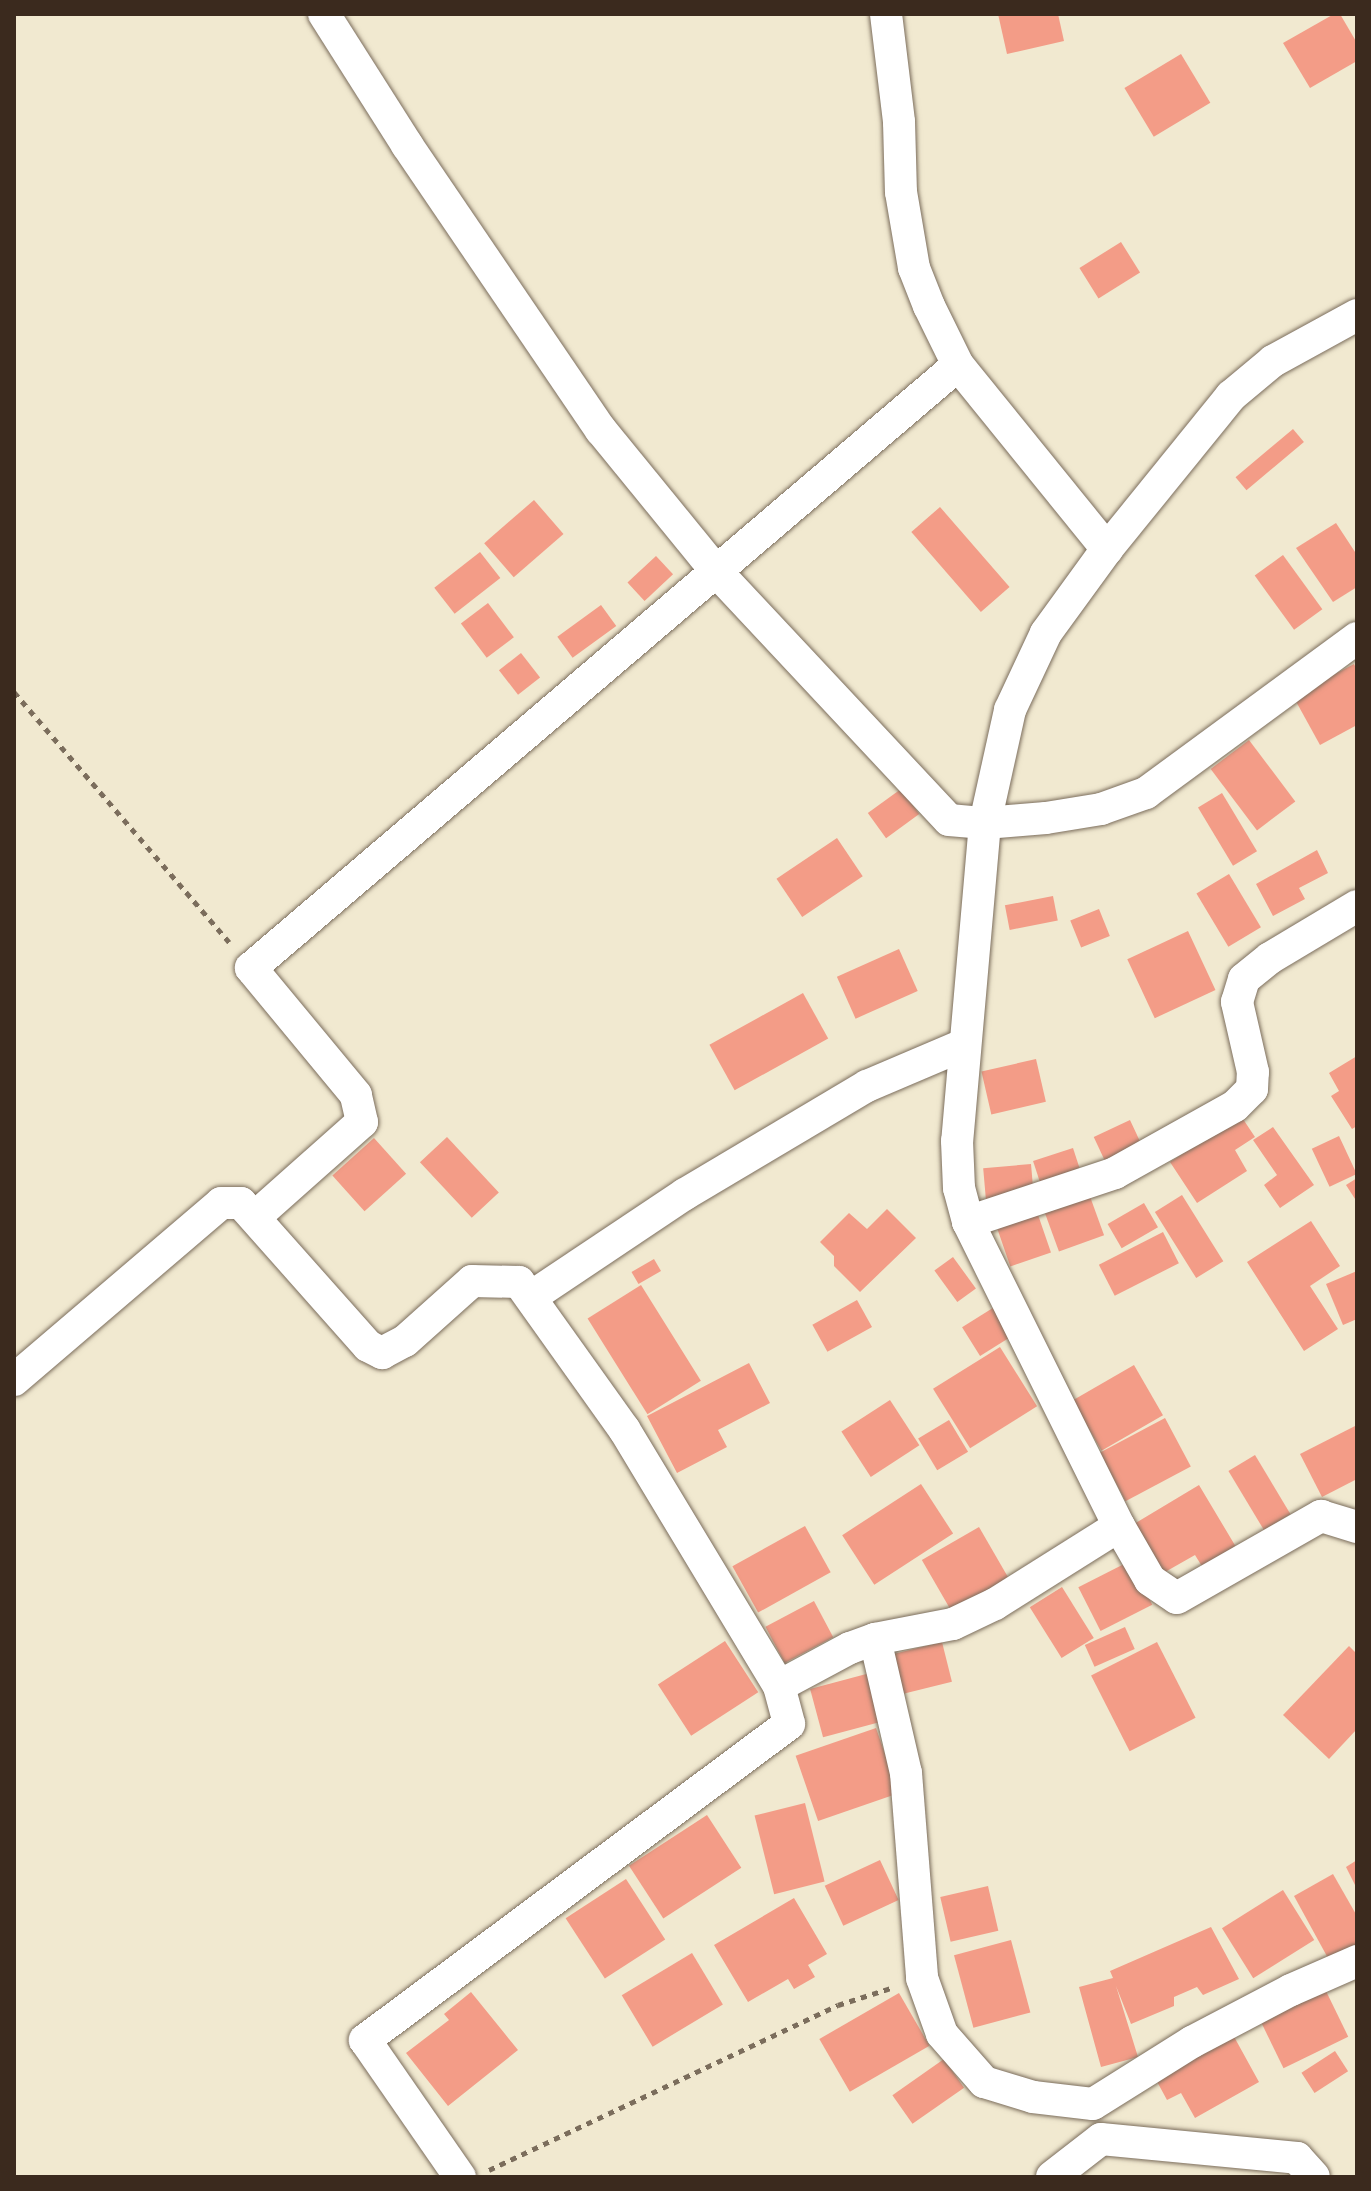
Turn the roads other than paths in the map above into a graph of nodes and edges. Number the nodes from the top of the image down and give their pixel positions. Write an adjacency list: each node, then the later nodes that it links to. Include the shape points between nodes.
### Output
1 (324, 14): 6 (street, via 601,430)
2 (886, 14): 4 (street, via 901,192 914,268)
3 (1357, 315): 5 (street, via 1273,361 1231,396)
4 (958, 365): 5 (street); 6 (street)
5 (1107, 549): 8 (street, via 1046,633 1010,710)
6 (715, 570): 8 (street, via 949,820); 11 (street, via 251,968 356,1095 362,1122)
7 (1357, 638): 8 (street, via 1146,793 1101,809)
8 (985, 823): 10 (street)
9 (1357, 906): 12 (street, via 1244,979 1237,1002 1252,1089 1235,1106 1115,1173)
10 (963, 1045): 12 (street, via 957,1141 959,1188); 13 (street, via 867,1086 685,1194)
11 (255, 1217): 13 (street, via 368,1346 382,1353 405,1341 472,1281 519,1282); 14 (street, via 241,1203 221,1203)
12 (968, 1222): 15 (street)
13 (531, 1297): 18 (street, via 624,1429)
14 (14, 1380)
15 (1119, 1526): 16 (street, via 1150,1580 1177,1598 1321,1516); 17 (street, via 995,1604 953,1624)
16 (1357, 1527)
17 (875, 1639): 18 (street, via 820,1661); 19 (street, via 906,1773 922,1978 942,2034 984,2082 1033,2097 1093,2104 1192,2042)
18 (779, 1686): 20 (street, via 789,1724 365,2040)
19 (1357, 1961)
20 (474, 2174)
21 (1052, 2177): 22 (street, via 1101,2139 1297,2158)
22 (1314, 2177)

